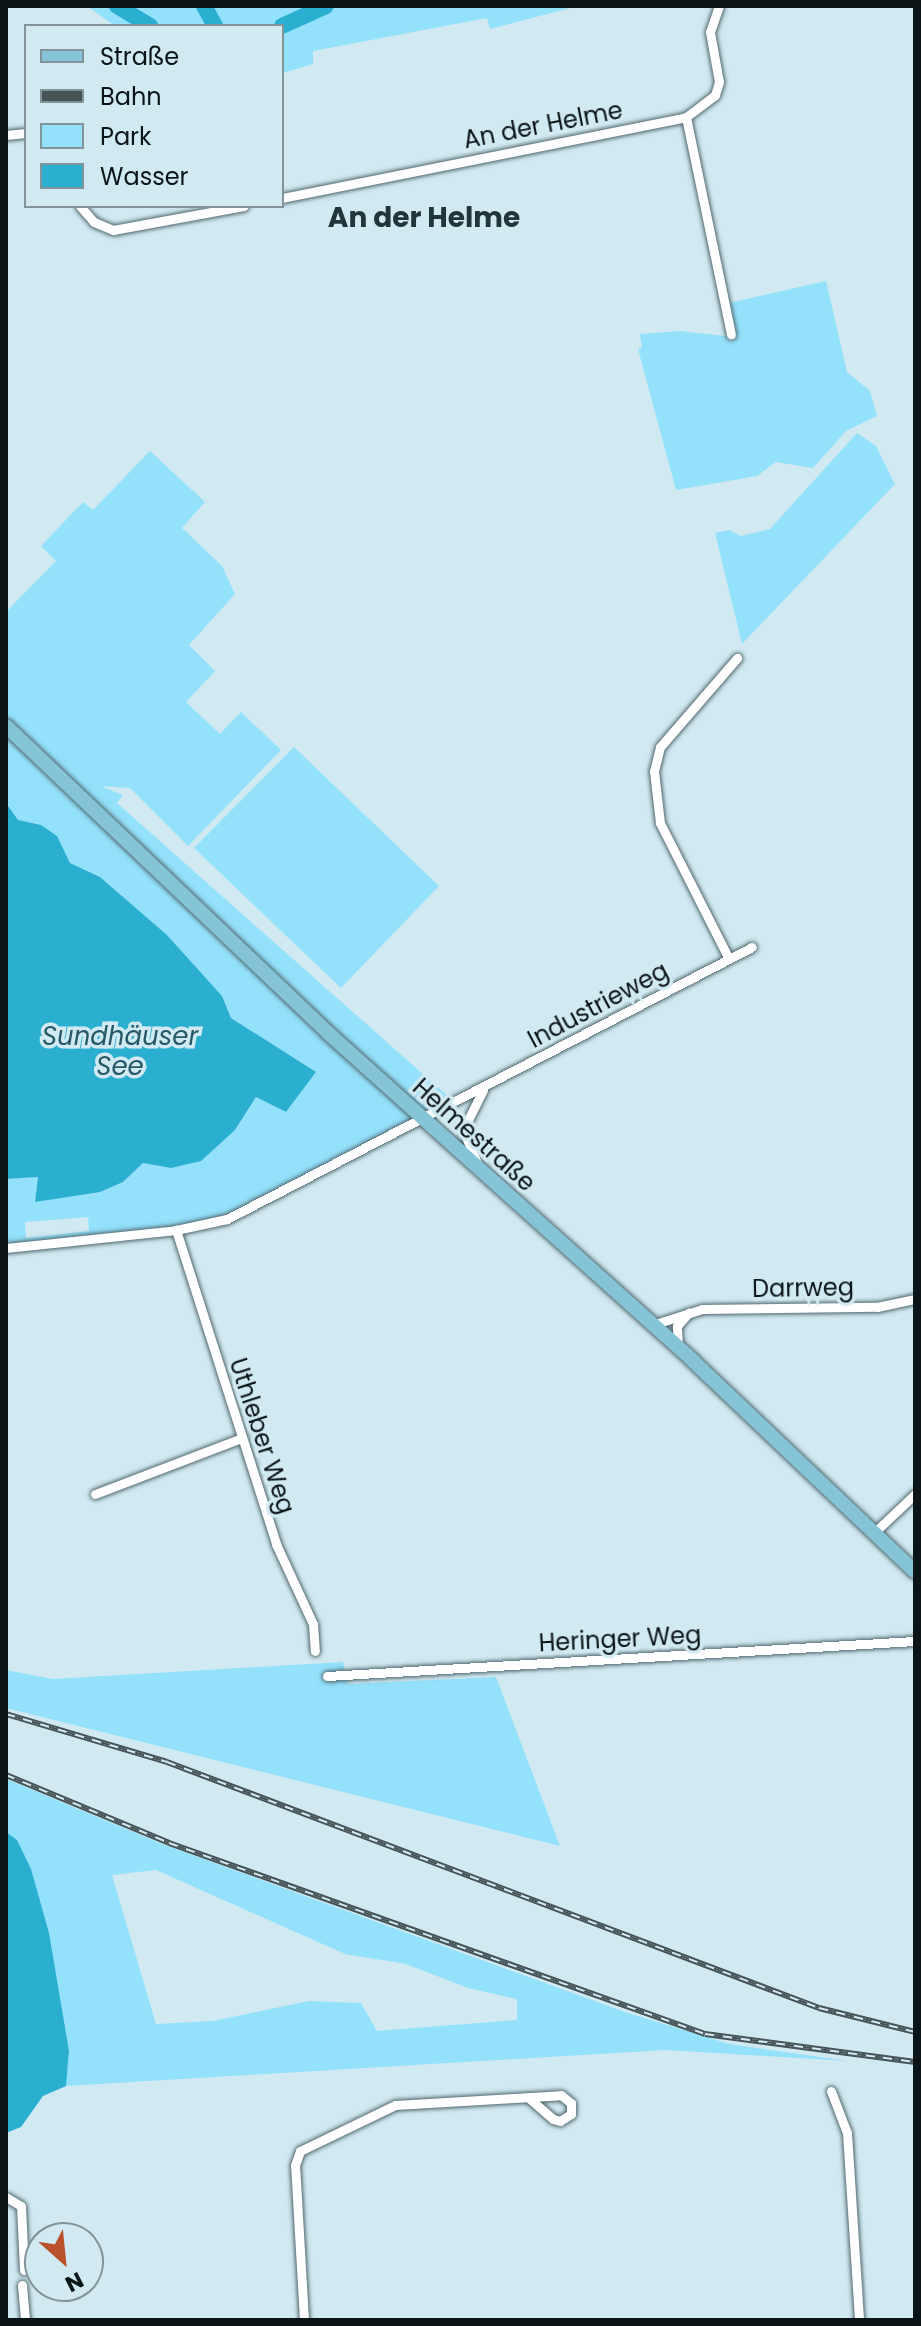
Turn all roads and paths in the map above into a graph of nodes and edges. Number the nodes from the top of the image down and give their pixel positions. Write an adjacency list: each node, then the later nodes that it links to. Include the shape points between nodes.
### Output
1 (719, 6): 2 (street, An der Helme, via 710,32 719,82 715,95)
2 (686, 117): 3 (street, An der Helme); 6 (street)
3 (284, 198)
4 (82, 208): 5 (street, via 94,222 113,230)
5 (233, 208)
6 (731, 334)
7 (737, 658): 10 (street, via 660,747 654,771 660,823)
8 (6, 726): 12 (main road, Helmestraße)
9 (752, 947): 10 (street, Industrieweg)
10 (729, 959): 11 (street, Industrieweg)
11 (485, 1087): 12 (street, Industrieweg); 13 (street, via 463,1130)
12 (423, 1120): 13 (main road, Helmestraße); 14 (street, via 227,1219)
13 (481, 1169): 18 (main road, Helmestraße)
14 (176, 1230): 15 (street); 20 (street, Uthleber Weg)
15 (6, 1248)
16 (915, 1299): 17 (street, Darrweg, via 877,1307)
17 (691, 1311): 18 (street, Darrweg); 19 (street, via 677,1326)
18 (652, 1325): 19 (main road, Helmestraße)
19 (678, 1347): 23 (main road, Helmestraße)
20 (242, 1438): 21 (street); 26 (street, Uthleber Weg, via 276,1544 313,1624)
21 (95, 1494)
22 (915, 1494): 23 (street)
23 (876, 1531): 24 (main road, Helmestraße)
24 (915, 1572)
25 (915, 1641): 27 (street, Heringer Weg)
26 (315, 1651)
27 (327, 1676)
28 (831, 2091): 35 (street, via 847,2133)
29 (528, 2097): 34 (street, via 395,2105 300,2151 295,2165)
30 (6, 2197): 31 (street, via 21,2206)
31 (24, 2270)
32 (23, 2290): 33 (street)
33 (25, 2320)
34 (304, 2320)
35 (859, 2320)

